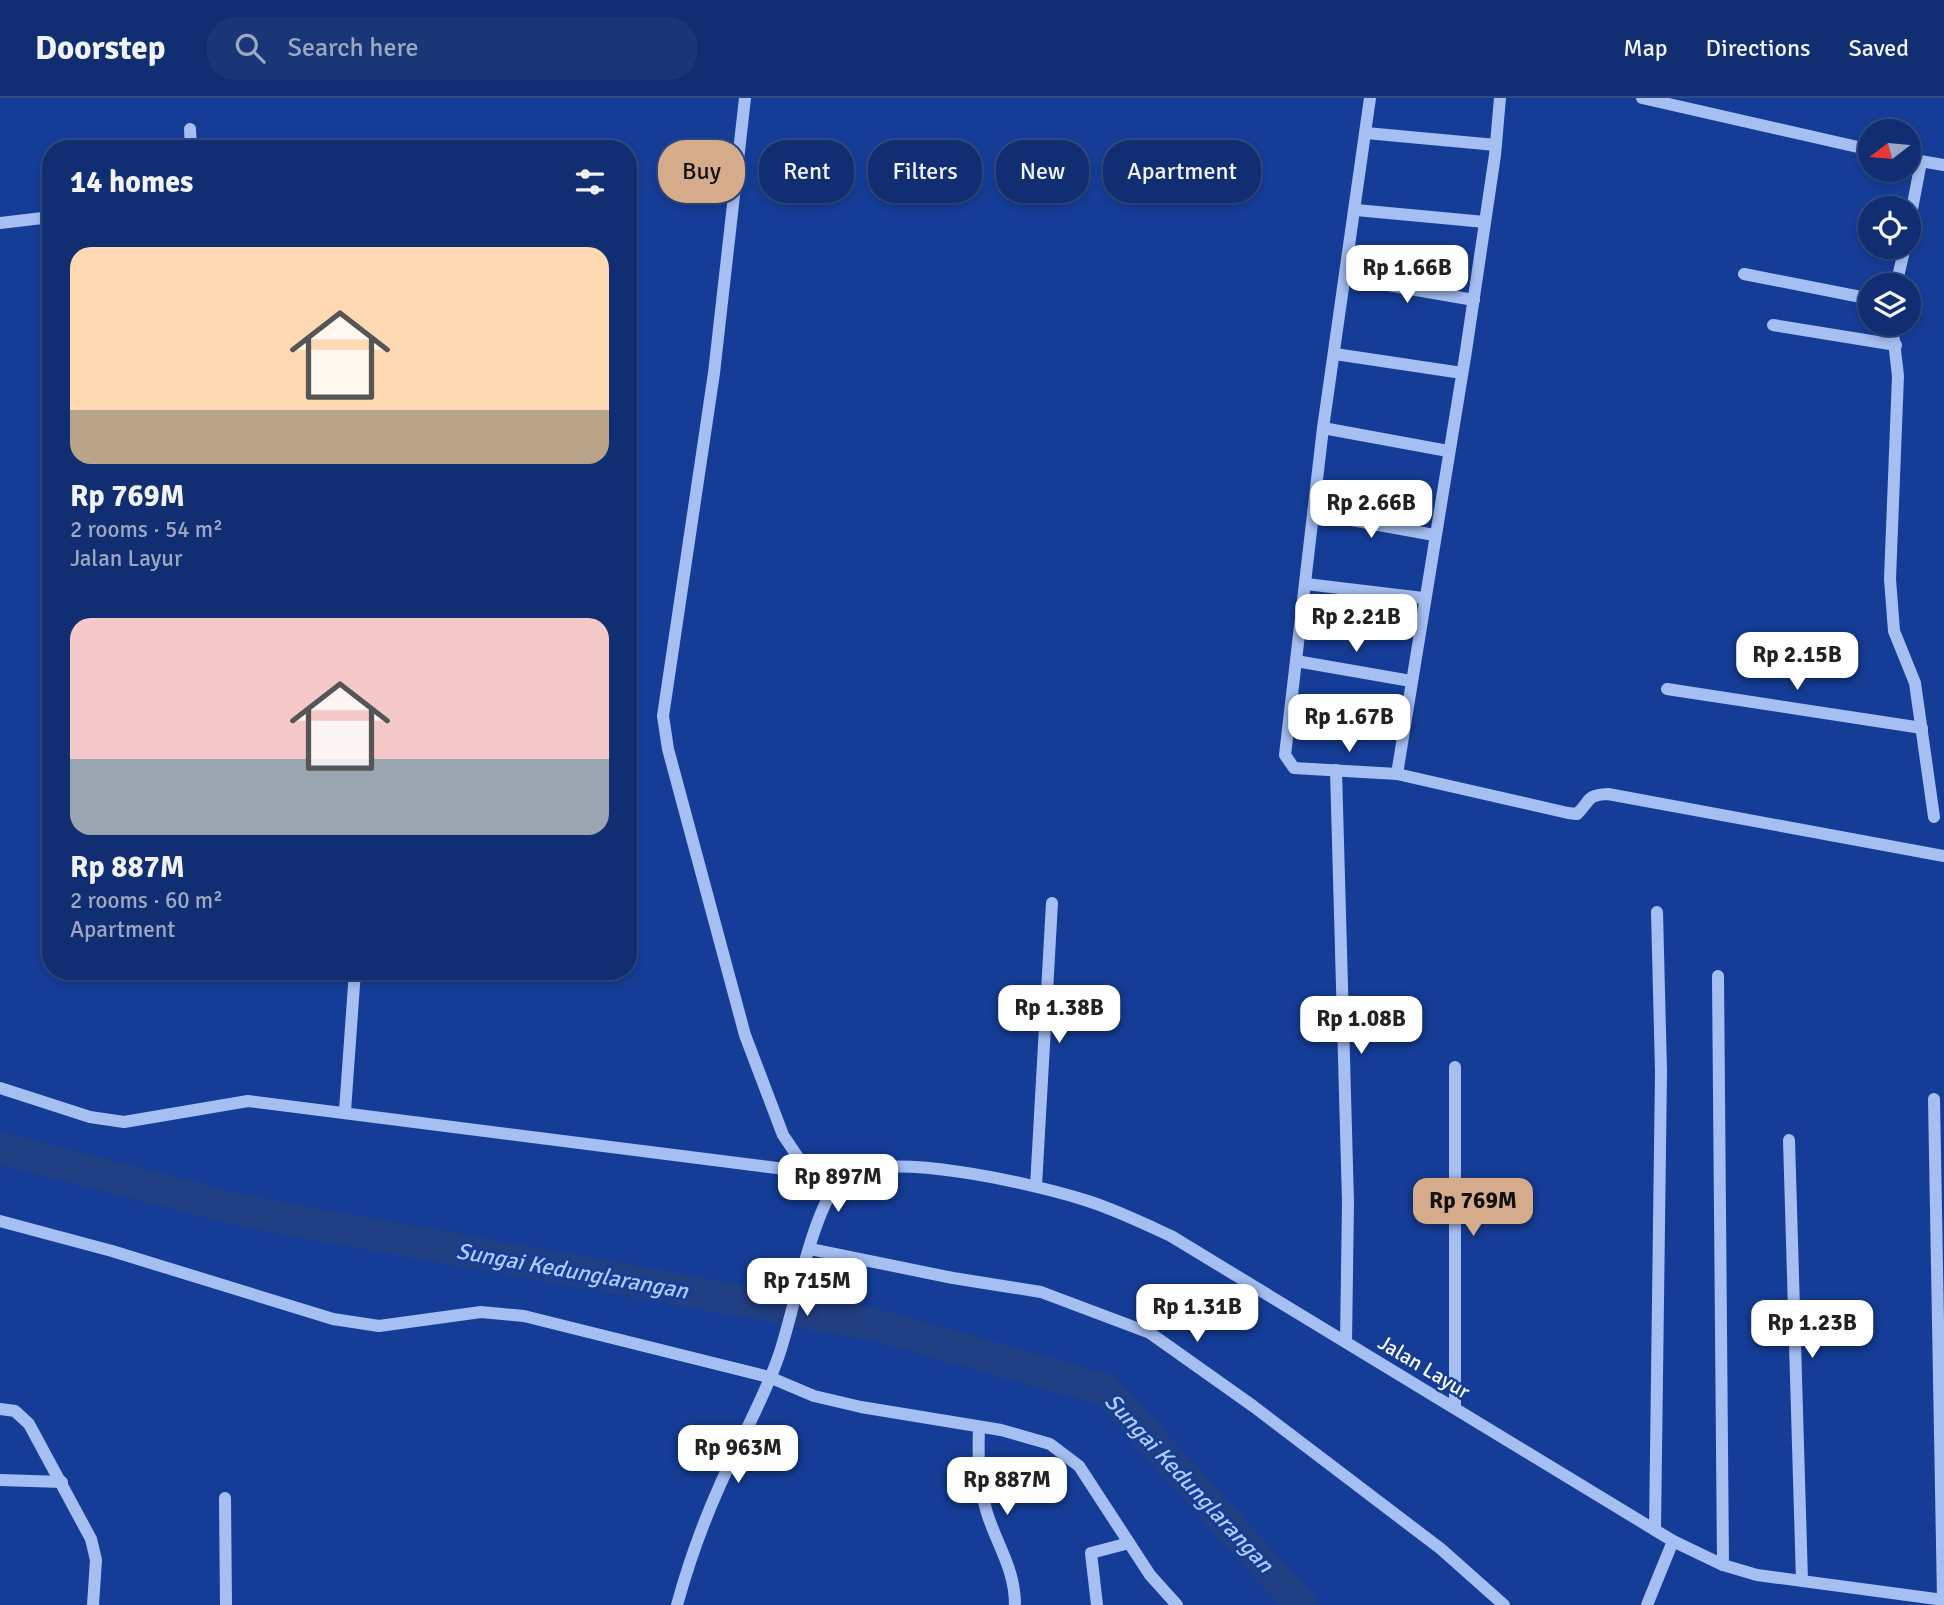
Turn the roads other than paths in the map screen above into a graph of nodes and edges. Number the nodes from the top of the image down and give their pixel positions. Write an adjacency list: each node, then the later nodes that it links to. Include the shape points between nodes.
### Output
1 (745, 98): 48 (street, via 715,373 663,716 745,1035 783,1135)
2 (1370, 98): 6 (street)
3 (1500, 98): 8 (street)
4 (1642, 98): 9 (street)
5 (190, 129): 7 (street)
6 (1366, 133): 8 (street); 12 (street)
7 (191, 140)
8 (1496, 145): 14 (street)
9 (1858, 147)
10 (1922, 161): 11 (street)
11 (1944, 165)
12 (1356, 210): 14 (street); 17 (street)
13 (42, 218): 15 (street)
14 (1485, 222): 19 (street)
15 (0, 223)
16 (1744, 274): 18 (street)
17 (1347, 278): 19 (street); 23 (street)
18 (1858, 296)
19 (1474, 300): 24 (street)
20 (1773, 325): 22 (street)
21 (1894, 336): 22 (street)
22 (1896, 345): 34 (street, via 1890,579 1894,631 1916,682)
23 (1335, 354): 24 (street); 25 (street)
24 (1462, 373): 26 (street)
25 (1323, 428): 26 (street); 27 (street)
26 (1448, 451): 28 (street)
27 (1313, 513): 28 (street); 29 (street)
28 (1434, 534): 30 (street)
29 (1306, 584): 30 (street); 31 (street)
30 (1423, 598): 32 (street)
31 (1297, 661): 32 (street); 35 (street, via 1285,755 1294,768)
32 (1411, 681): 36 (street)
33 (1667, 689): 34 (street)
34 (1922, 728): 37 (street)
35 (1336, 770): 36 (street); 53 (street, via 1348,1202)
36 (1397, 774): 38 (street, via 1568,813 1577,814 1586,799 1608,794)
37 (1934, 817)
38 (1944, 856)
39 (1052, 903): 50 (street)
40 (1657, 912): 61 (street, via 1661,1071)
41 (1718, 976): 64 (street)
42 (354, 980): 46 (street)
43 (1455, 1067): 55 (street)
44 (0, 1088): 46 (street, via 90,1117 124,1122 248,1101)
45 (1934, 1099): 66 (street)
46 (345, 1111): 48 (street)
47 (1789, 1140): 65 (street)
48 (808, 1172): 49 (street)
49 (840, 1180): 50 (street, Jalan Layur, via 852,1172 912,1166); 52 (street, via 823,1204)
50 (1036, 1186): 53 (street, Jalan Layur, via 1089,1201 1171,1236)
51 (0, 1221): 54 (street, via 333,1319 380,1326 481,1312 524,1316)
52 (810, 1250): 54 (street); 73 (street, via 1041,1292 1150,1334 1254,1406 1422,1534)
53 (1346, 1342): 55 (street, Jalan Layur)
54 (769, 1377): 57 (street, via 814,1396 861,1408); 69 (street, via 718,1489)
55 (1455, 1408): 61 (street, Jalan Layur)
56 (0, 1409): 59 (street, via 15,1411 29,1424)
57 (979, 1427): 63 (street, via 1050,1444 1079,1466); 70 (street, via 977,1468 982,1494 1010,1565)
58 (0, 1480): 59 (street)
59 (62, 1482): 67 (street, via 91,1539 96,1560)
60 (225, 1498): 68 (street)
61 (1656, 1530): 62 (street, Jalan Layur)
62 (1673, 1541): 64 (street, Jalan Layur); 74 (street)
63 (1129, 1543): 71 (street, via 1091,1553); 72 (street)
64 (1723, 1565): 65 (street, Jalan Layur)
65 (1802, 1581): 66 (street, Jalan Layur)
66 (1944, 1600)
67 (93, 1605)
68 (226, 1605)
69 (677, 1605)
70 (1015, 1605)
71 (1097, 1605)
72 (1177, 1605)
73 (1504, 1605)
74 (1647, 1605)

